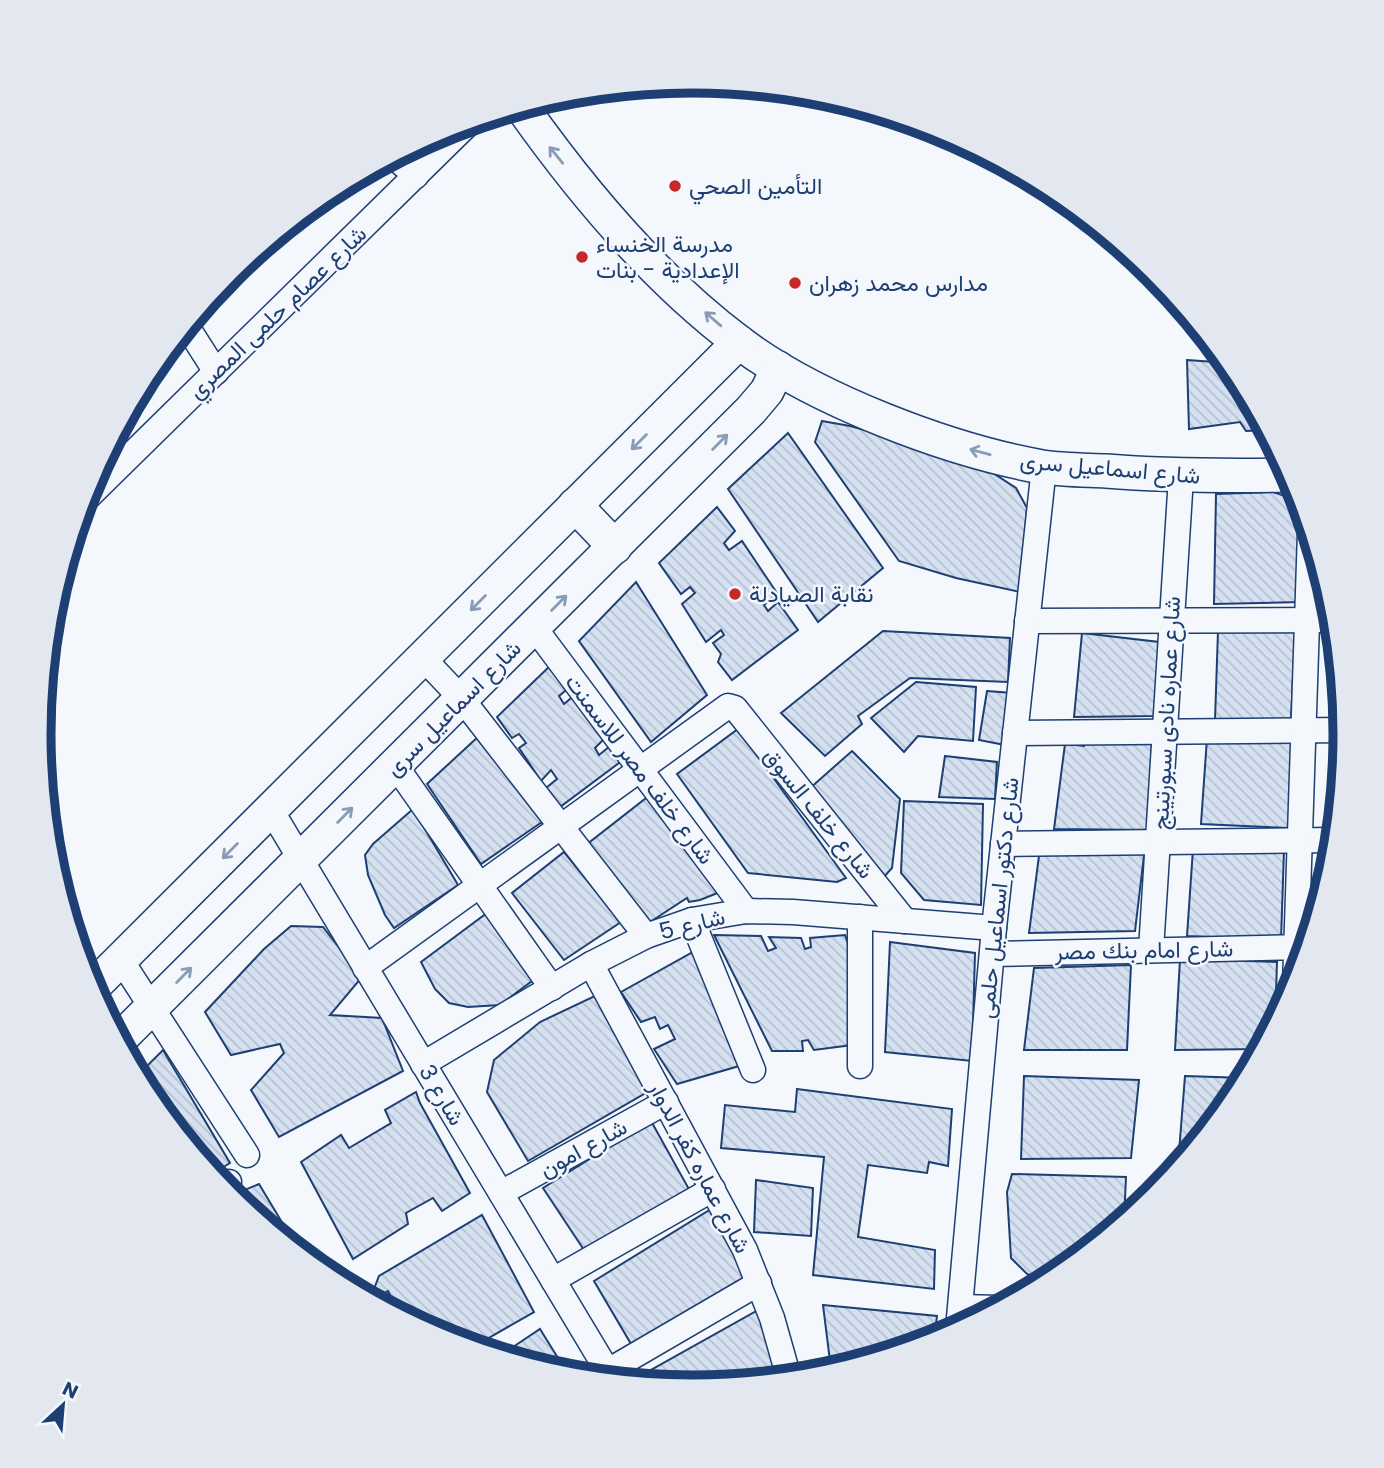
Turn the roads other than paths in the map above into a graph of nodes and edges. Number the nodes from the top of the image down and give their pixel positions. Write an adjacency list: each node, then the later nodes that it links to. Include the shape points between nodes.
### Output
1 (527, 115): 6 (street, شارع اسماعيل سرى, one-way to 1, via 671,283 608,218)
2 (452, 140): 4 (street, شارع عصام حلمى المصري)
3 (401, 163): 4 (street)
4 (416, 176): 8 (street, شارع عصام حلمى المصري)
5 (191, 334): 8 (street)
6 (739, 342): 7 (street, شارع اسماعيل سرى); 13 (street, one-way to 13)
7 (778, 368): 9 (street, شارع اسماعيل سرى, one-way to 7, via 978,452 913,429); 14 (street, شارع اسماعيل سرى, one-way to 7, via 760,401)
8 (216, 372): 12 (street, شارع عصام حلمى المصري)
9 (1044, 467): 11 (street, شارع اسماعيل سرى); 19 (street, شارع دكتور اسماعيل حلمى)
10 (1278, 475): 11 (street, شارع اسماعيل سرى)
11 (1181, 477): 16 (street, شارع عماره نادى سبورتينج)
12 (103, 483)
13 (575, 505): 14 (street); 21 (street, one-way to 21)
14 (615, 547): 20 (street, شارع اسماعيل سرى, one-way to 14)
15 (1309, 561): 17 (street)
16 (1172, 620): 17 (street); 19 (street); 25 (street, شارع عماره نادى سبورتينج)
17 (1307, 620): 18 (street); 23 (street)
18 (1323, 620)
19 (1027, 621): 26 (street, شارع دكتور اسماعيل حلمى)
20 (534, 627): 22 (street, شارع اسماعيل سرى); 28 (street, شارع خلف مصر للاسمنت)
21 (423, 658): 22 (street); 29 (street)
22 (462, 699): 27 (street, شارع اسماعيل سرى); 30 (street)
23 (1304, 730): 24 (street); 25 (street); 32 (street)
24 (1333, 730)
25 (1165, 732): 26 (street); 33 (street, شارع عماره نادى سبورتينج)
26 (1015, 733): 34 (street, شارع دكتور اسماعيل حلمى)
27 (395, 765): 35 (street, شارع اسماعيل سرى, one-way to 27); 36 (street)
28 (639, 768): 30 (street); 37 (street, شارع خلف مصر للاسمنت); 40 (street, شارع خلف السوق, via 724,706 732,706)
29 (271, 810): 35 (street, شارع 3); 47 (street, one-way to 47)
30 (560, 825): 36 (street); 43 (street)
31 (1324, 840): 32 (street)
32 (1300, 841): 33 (street); 42 (street)
33 (1158, 842): 34 (street); 45 (street, شارع عماره نادى سبورتينج)
34 (1003, 844): 41 (street, شارع دكتور اسماعيل حلمى)
35 (300, 859): 49 (street, شارع 3); 52 (street, شارع اسماعيل سرى, one-way to 35)
36 (479, 885): 49 (street); 51 (street)
37 (747, 911): 38 (street, شارع 5); 39 (street, شارع 5)
38 (860, 917): 40 (street, شارع 5); 55 (street)
39 (692, 920): 43 (street, شارع 5); 56 (street)
40 (905, 921): 41 (street, شارع 5)
41 (994, 928): 46 (street, شارع دكتور اسماعيل حلمى)
42 (1301, 934)
43 (646, 936): 48 (street, شارع 5)
44 (1296, 947): 45 (street, شارع امام بنك مصر)
45 (1152, 950): 46 (street, شارع امام بنك مصر)
46 (992, 954): 63 (street, شارع دكتور اسماعيل حلمى)
47 (121, 960): 50 (street); 52 (street)
48 (591, 964): 51 (street, شارع 5); 57 (street, شارع عماره كفر الدوار)
49 (365, 968): 54 (street, شارع 3)
50 (100, 980)
51 (552, 988): 54 (street, شارع 5)
52 (152, 1008): 53 (street, شارع اسماعيل سرى); 58 (street)
53 (125, 1034)
54 (423, 1064): 60 (street, شارع 3)
55 (860, 1066)
56 (753, 1070)
57 (666, 1102): 59 (street, شارع عماره كفر الدوار); 60 (street, شارع امون)
58 (247, 1155)
59 (713, 1189): 61 (street); 62 (street, شارع عماره كفر الدوار)
60 (500, 1193): 61 (street, شارع 3)
61 (553, 1280): 65 (street, شارع 3)
62 (759, 1283): 64 (street, شارع عماره كفر الدوار); 66 (street)
63 (960, 1316)
64 (786, 1368)
65 (608, 1370)
66 (618, 1371)

